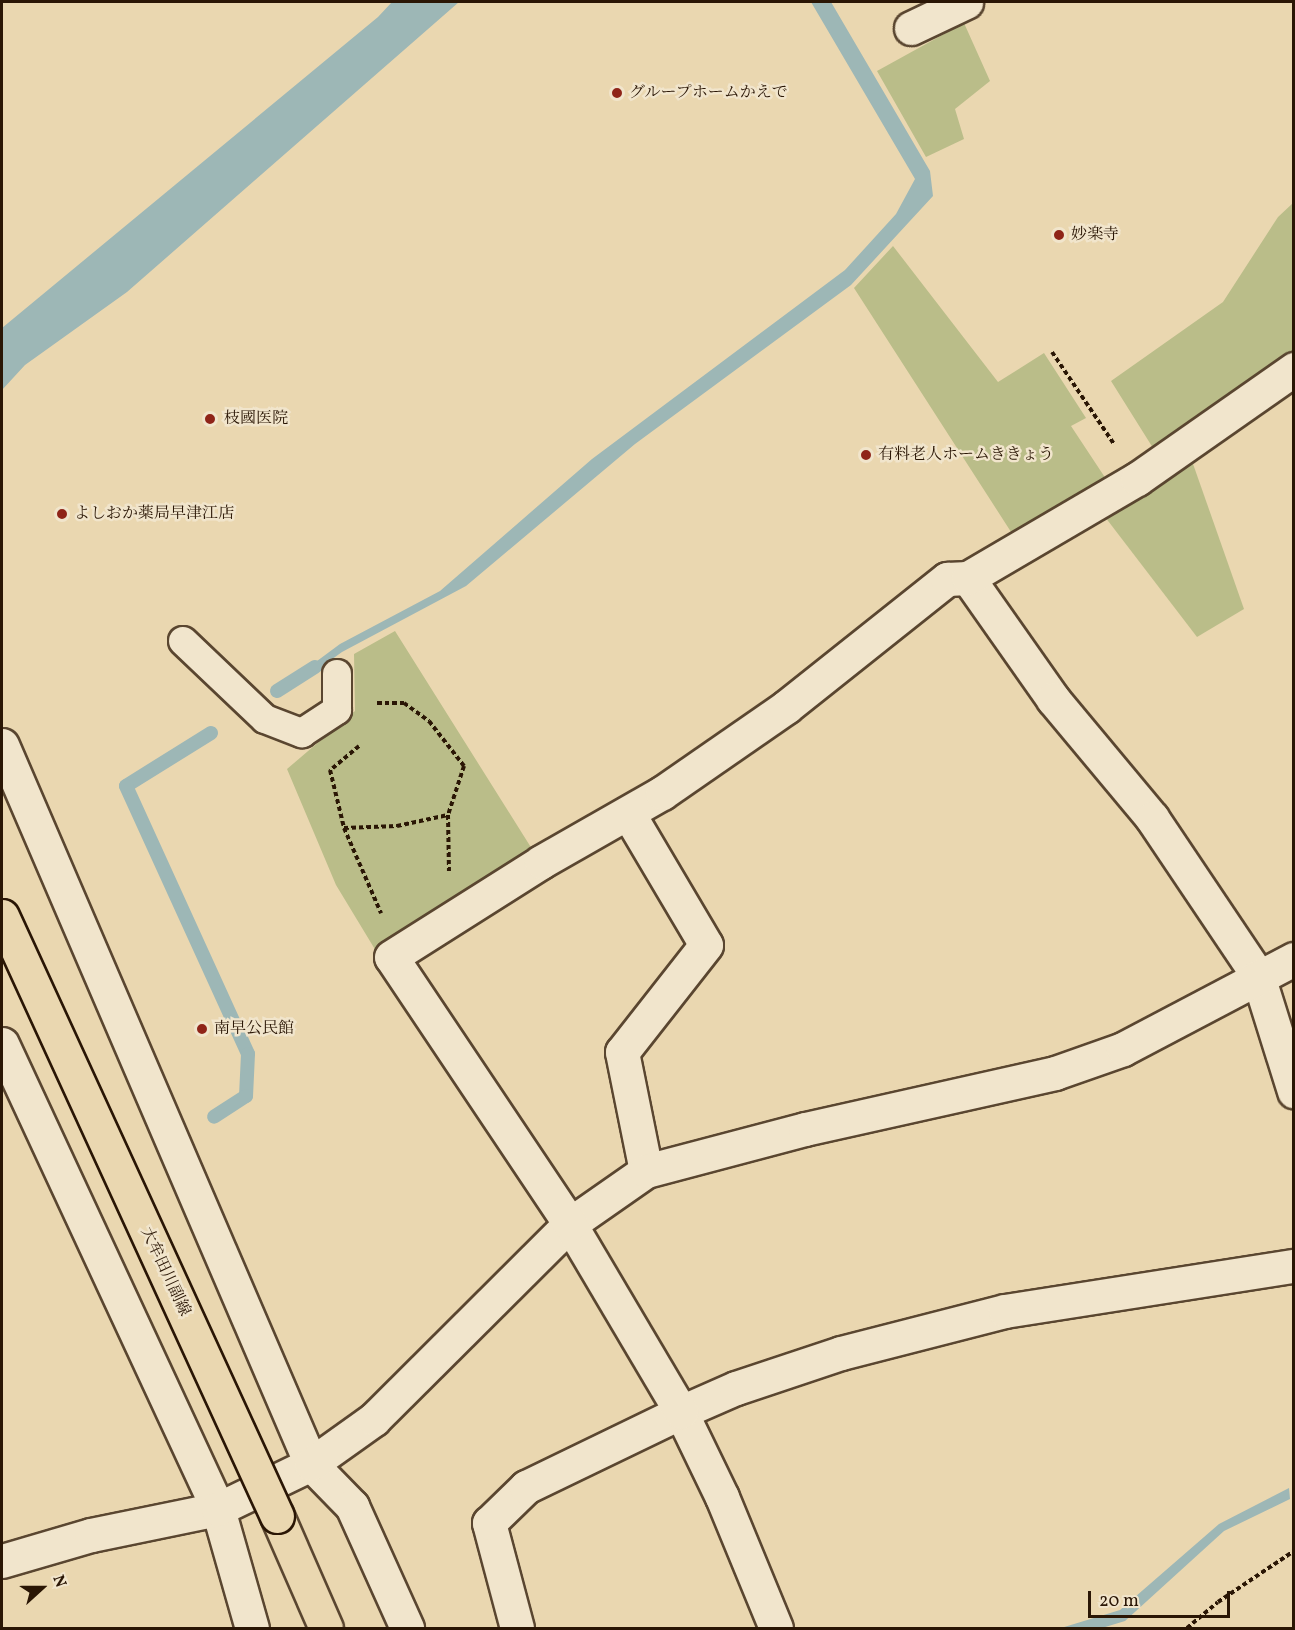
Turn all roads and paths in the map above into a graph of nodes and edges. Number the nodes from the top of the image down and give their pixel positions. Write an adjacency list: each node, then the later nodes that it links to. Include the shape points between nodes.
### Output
1 (966, 2): 2 (street)
2 (911, 28)
3 (1052, 352): 5 (path)
4 (1293, 369): 5 (street)
5 (1137, 479): 6 (street)
6 (968, 578): 12 (street, via 946,579 786,707); 21 (street, via 1053,699 1152,818)
7 (183, 641): 8 (lane, via 265,719 302,733 337,710)
8 (337, 674)
9 (374, 712): 13 (path, via 378,701 404,703 429,721 464,766)
10 (2, 745): 28 (street)
11 (360, 745): 14 (path, via 330,770)
12 (628, 813): 19 (street); 24 (street, via 706,945 622,1052)
13 (448, 815): 14 (path, via 397,826); 15 (path)
14 (344, 828): 17 (path)
15 (449, 876)
16 (390, 907): 17 (path)
17 (381, 910): 19 (path)
18 (2, 916): 33 (main road, 大牟田川副線, bridge)
19 (391, 957): 25 (street)
20 (1293, 959): 21 (street)
21 (1258, 976): 23 (street); 24 (street, via 1123,1049 1055,1073 805,1129)
22 (2, 1044): 29 (street)
23 (1293, 1092)
24 (646, 1171): 25 (street)
25 (570, 1224): 27 (street); 28 (street, via 374,1419)
26 (1293, 1266): 27 (street, via 1005,1311 841,1353 735,1388)
27 (681, 1412): 35 (street, via 526,1487 489,1523); 36 (street, via 722,1497)
28 (311, 1464): 29 (street); 34 (street, via 352,1506)
29 (218, 1509): 31 (street, via 91,1535); 32 (street)
30 (1293, 1551): 37 (path, via 1218,1602)
31 (2, 1561)
32 (252, 1629)
33 (326, 1629)
34 (407, 1629)
35 (517, 1629)
36 (776, 1629)
37 (1187, 1629)

